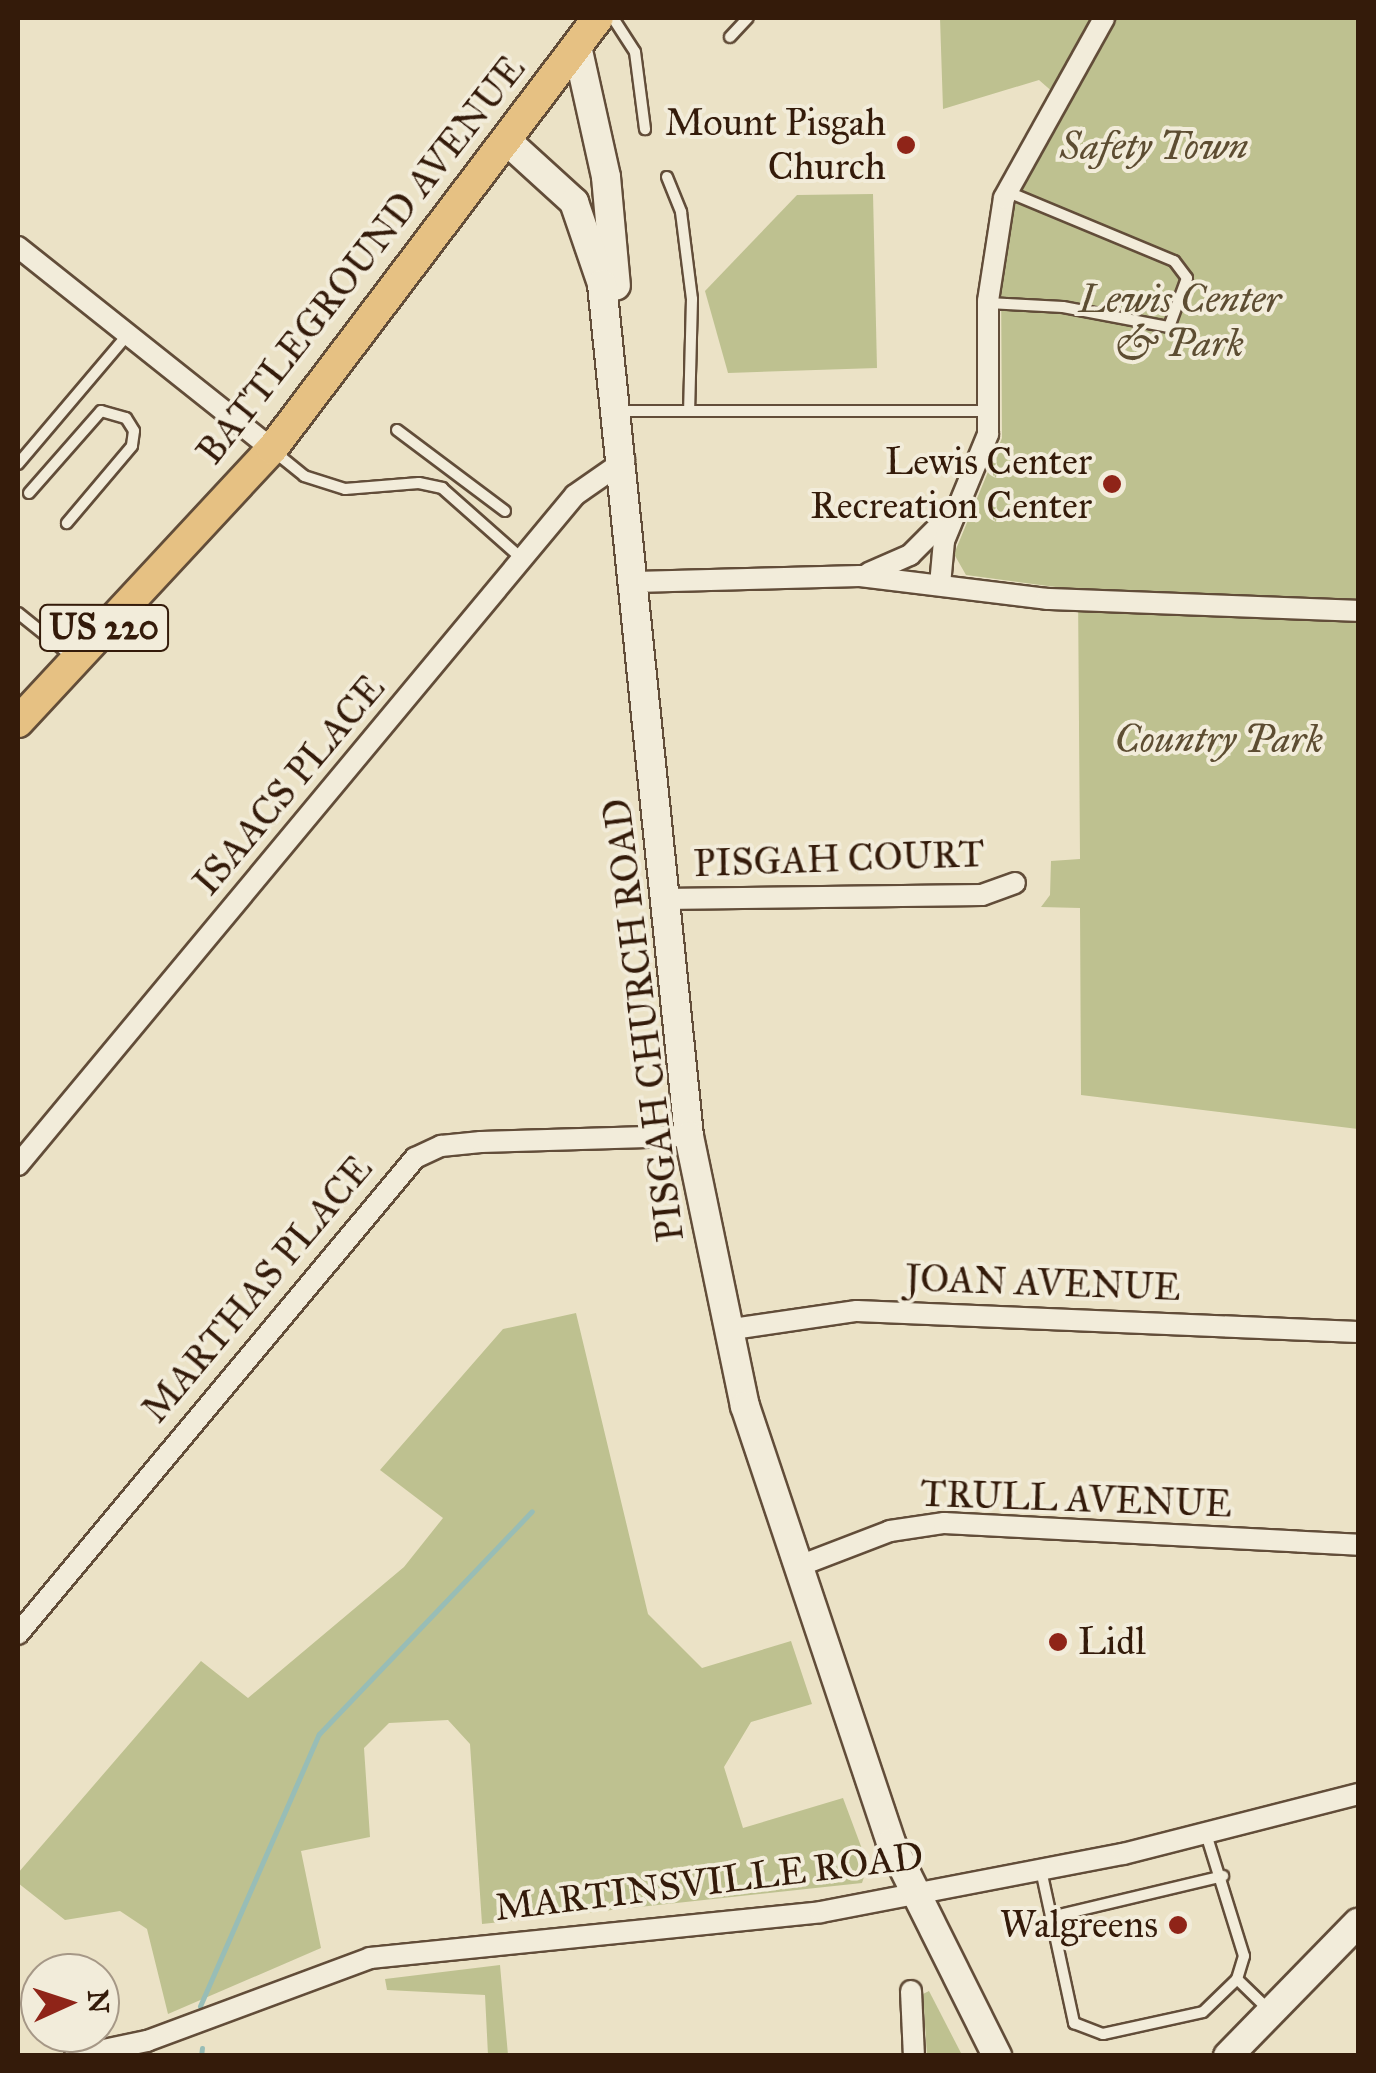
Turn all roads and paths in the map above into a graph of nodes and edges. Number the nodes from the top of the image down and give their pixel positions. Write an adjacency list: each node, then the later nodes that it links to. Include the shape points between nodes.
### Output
1 (598, 18): 6 (main road, BATTLEGROUND AVENUE / US 220)
2 (613, 18): 7 (lane, via 635,52)
3 (748, 18): 5 (lane)
4 (1104, 18): 10 (street)
5 (730, 38)
6 (577, 46): 8 (main road, BATTLEGROUND AVENUE / US 220); 14 (main road, via 614,240)
7 (645, 129)
8 (507, 141): 14 (main road, PISGAH CHURCH ROAD, via 580,212 602,284); 18 (main road, BATTLEGROUND AVENUE / US 220)
9 (668, 177): 15 (lane, via 681,212 692,299)
10 (1007, 191): 12 (street); 12 (lane, via 1174,261 1187,278 1169,328 1074,308)
11 (18, 247): 13 (street)
12 (988, 303): 16 (street)
13 (129, 333): 18 (street); 20 (lane)
14 (618, 402): 15 (lane); 19 (main road, PISGAH CHURCH ROAD)
15 (689, 411): 16 (lane)
16 (990, 412): 22 (street, via 982,460)
17 (397, 430): 23 (lane)
18 (272, 449): 25 (lane, via 304,476 345,489 432,484); 31 (main road, BATTLEGROUND AVENUE / US 220)
19 (624, 460): 25 (street, ISAACS PLACE, via 586,484); 27 (main road, PISGAH CHURCH ROAD)
20 (18, 464)
21 (29, 493): 24 (lane, via 101,411 126,418 132,446)
22 (958, 507): 26 (street, via 910,555); 28 (street, via 944,541)
23 (505, 511)
24 (67, 523)
25 (522, 559): 36 (street, ISAACS PLACE)
26 (860, 576): 27 (street); 28 (street)
27 (634, 582): 34 (main road, PISGAH CHURCH ROAD)
28 (940, 586): 30 (street, via 1104,603)
29 (18, 612): 31 (lane)
30 (1358, 612)
31 (75, 659): 32 (main road, BATTLEGROUND AVENUE / US 220)
32 (18, 722)
33 (1015, 883): 34 (street, PISGAH COURT, via 982,895)
34 (663, 899): 35 (main road, PISGAH CHURCH ROAD)
35 (689, 1136): 37 (main road, PISGAH CHURCH ROAD); 41 (street, MARTHAS PLACE, via 481,1142 415,1158)
36 (18, 1165)
37 (726, 1330): 38 (street, JOAN AVENUE, via 857,1311); 40 (main road, PISGAH CHURCH ROAD)
38 (1358, 1332)
39 (1358, 1545): 40 (street, TRULL AVENUE, via 944,1523 890,1531)
40 (799, 1566): 46 (main road, PISGAH CHURCH ROAD)
41 (18, 1634)
42 (1358, 1794): 43 (street, MARTINSVILLE ROAD)
43 (1206, 1834): 44 (street, MARTINSVILLE ROAD); 45 (lane)
44 (1041, 1870): 46 (street, MARTINSVILLE ROAD); 47 (lane)
45 (1223, 1876): 47 (lane); 49 (lane, via 1244,1956)
46 (915, 1896): 53 (street, MARTINSVILLE ROAD, via 821,1912 370,1958 147,2041); 55 (main road, PISGAH CHURCH ROAD)
47 (1051, 1917): 49 (lane, via 1074,2023 1094,2034 1203,2012)
48 (1358, 1922): 51 (main road)
49 (1237, 1979): 51 (lane)
50 (911, 1990): 54 (street)
51 (1269, 2010): 52 (main road)
52 (1236, 2053)
53 (75, 2056)
54 (914, 2056)
55 (997, 2056)

